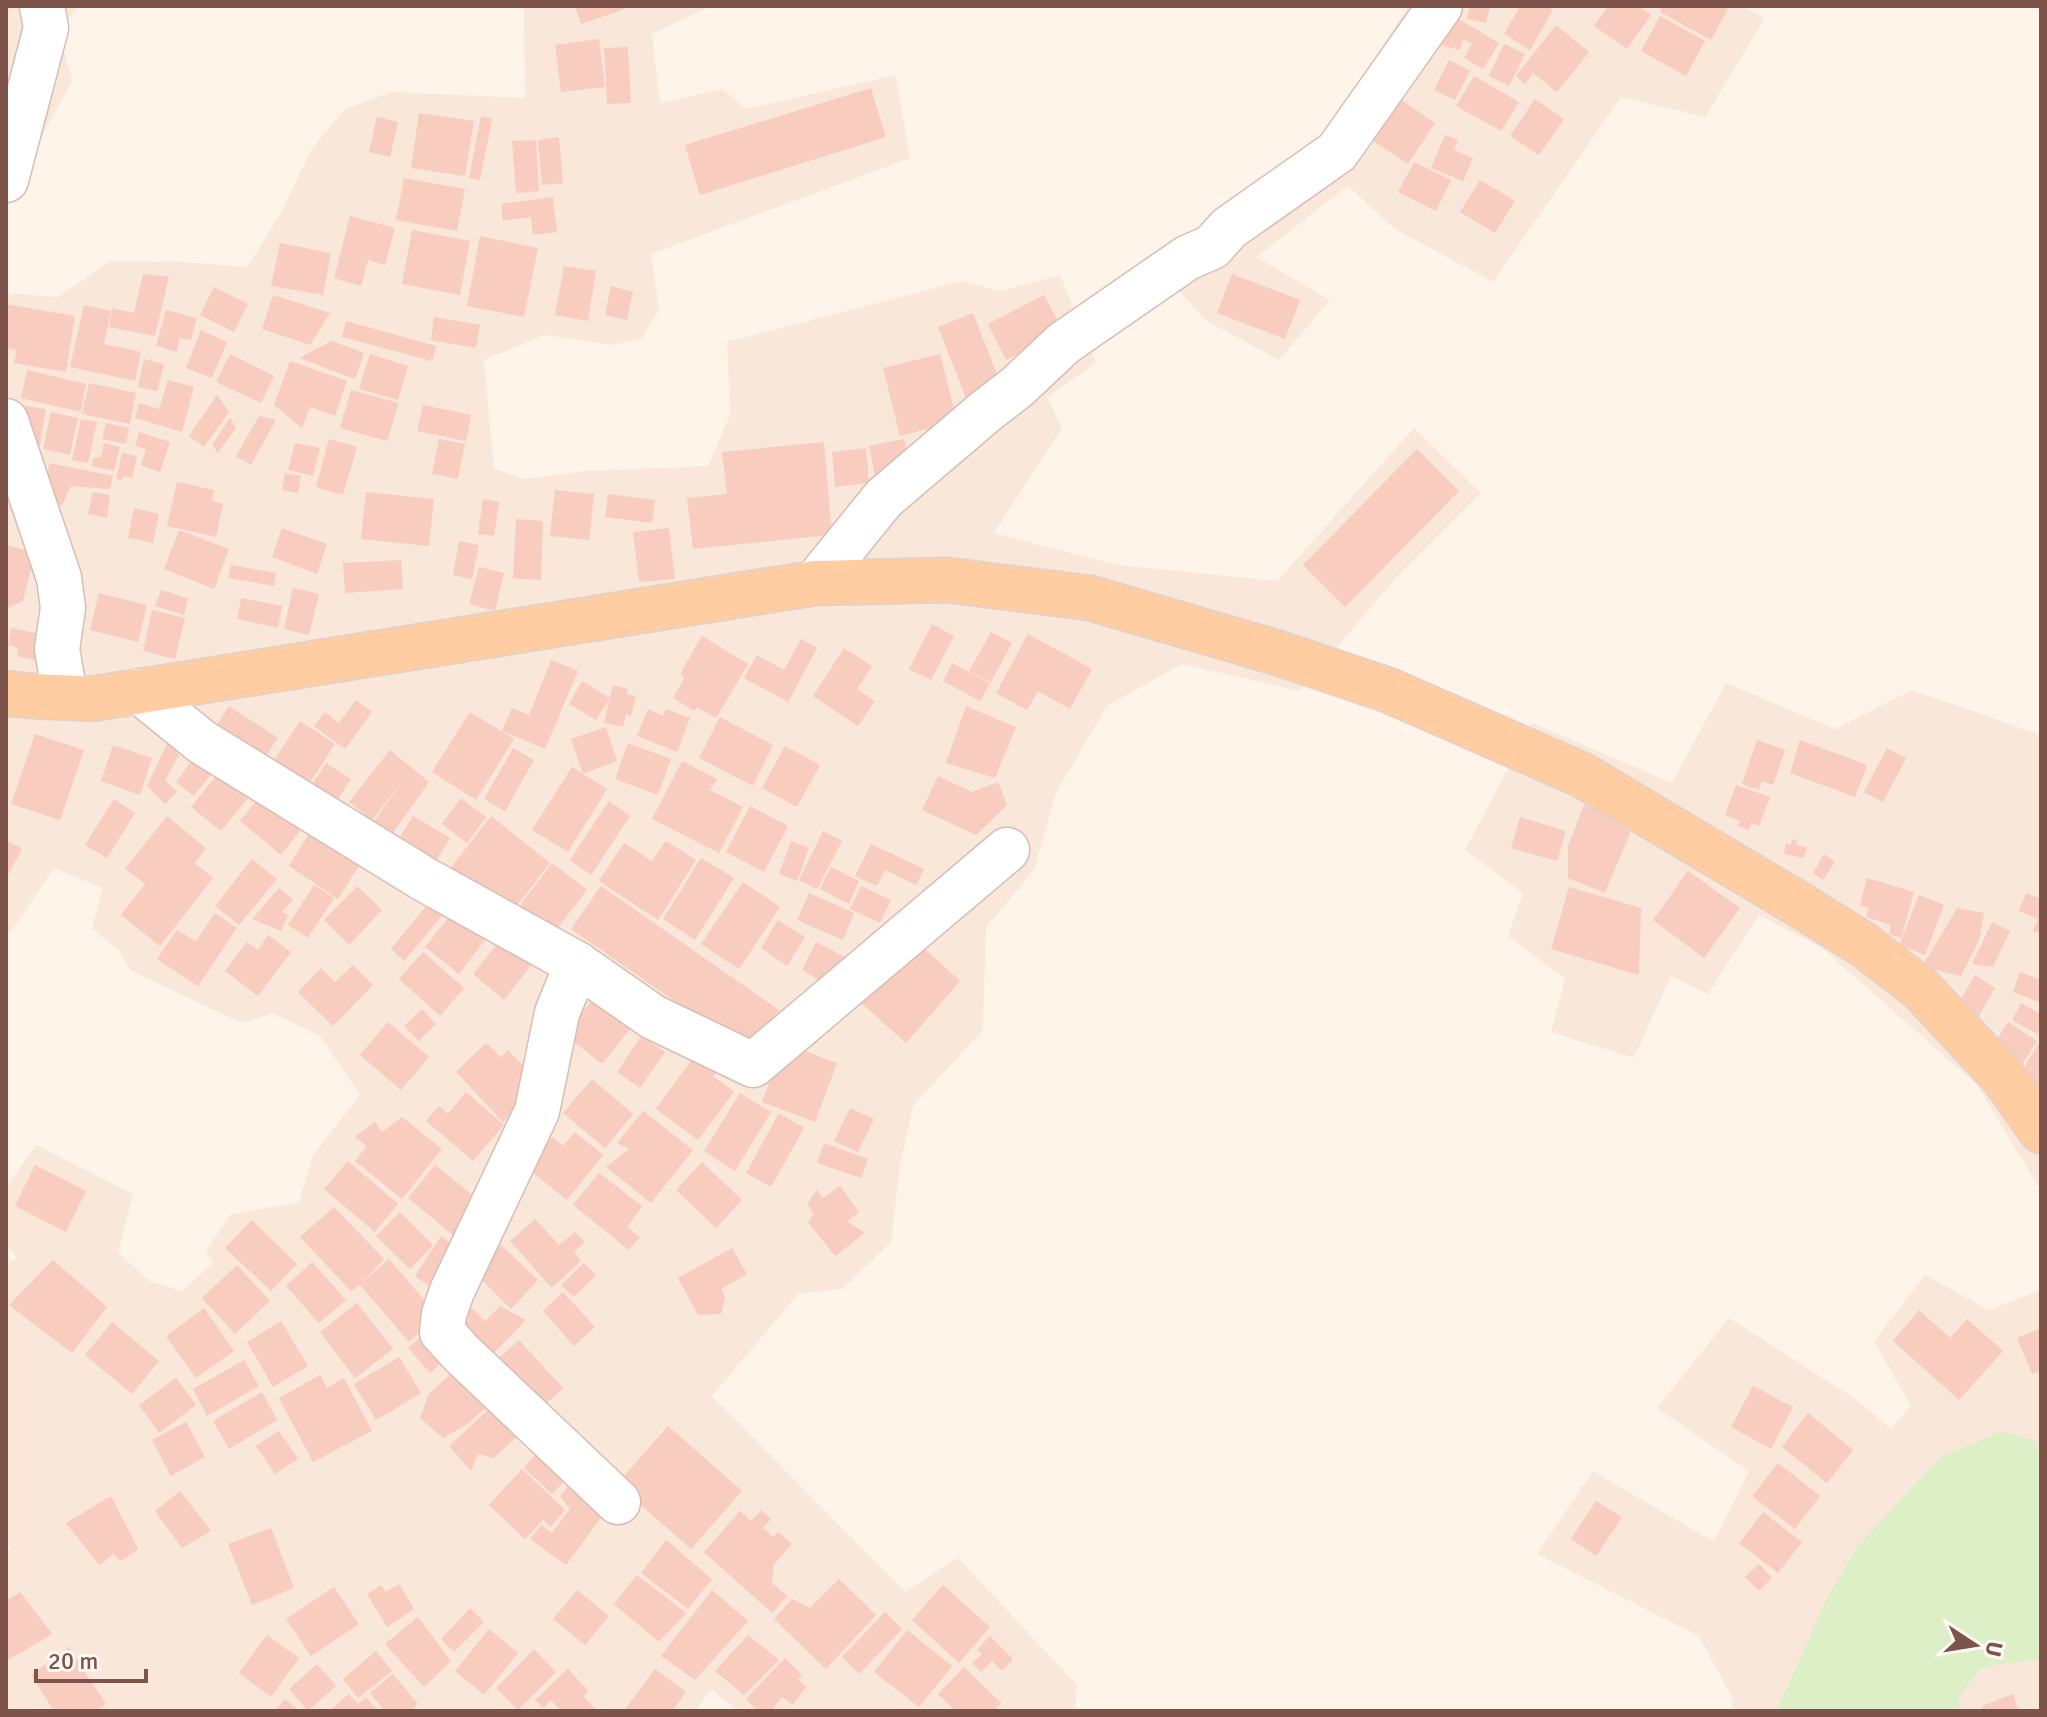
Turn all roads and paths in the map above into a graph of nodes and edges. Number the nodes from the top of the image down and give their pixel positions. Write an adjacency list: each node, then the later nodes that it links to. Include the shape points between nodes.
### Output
1 (42, 6): 3 (street, via 46,28)
2 (1440, 6): 5 (street, via 1337,152 1229,228 1212,247 1187,258 1064,343 884,498)
3 (6, 180)
4 (6, 421): 8 (street, via 59,578 63,608 57,649)
5 (815, 583): 6 (main road); 11 (main road, via 947,580 1090,598 1388,690 1501,738 1582,775 1864,945 1921,989 2003,1077)
6 (139, 691): 8 (main road, via 91,699); 10 (street, via 202,742 424,879)
7 (6, 693): 8 (main road)
8 (65, 696)
9 (1007, 850): 10 (street, via 753,1065 653,1017)
10 (577, 964): 12 (street, via 557,1013 537,1111 452,1291 442,1332)
11 (2041, 1131)
12 (618, 1502)

